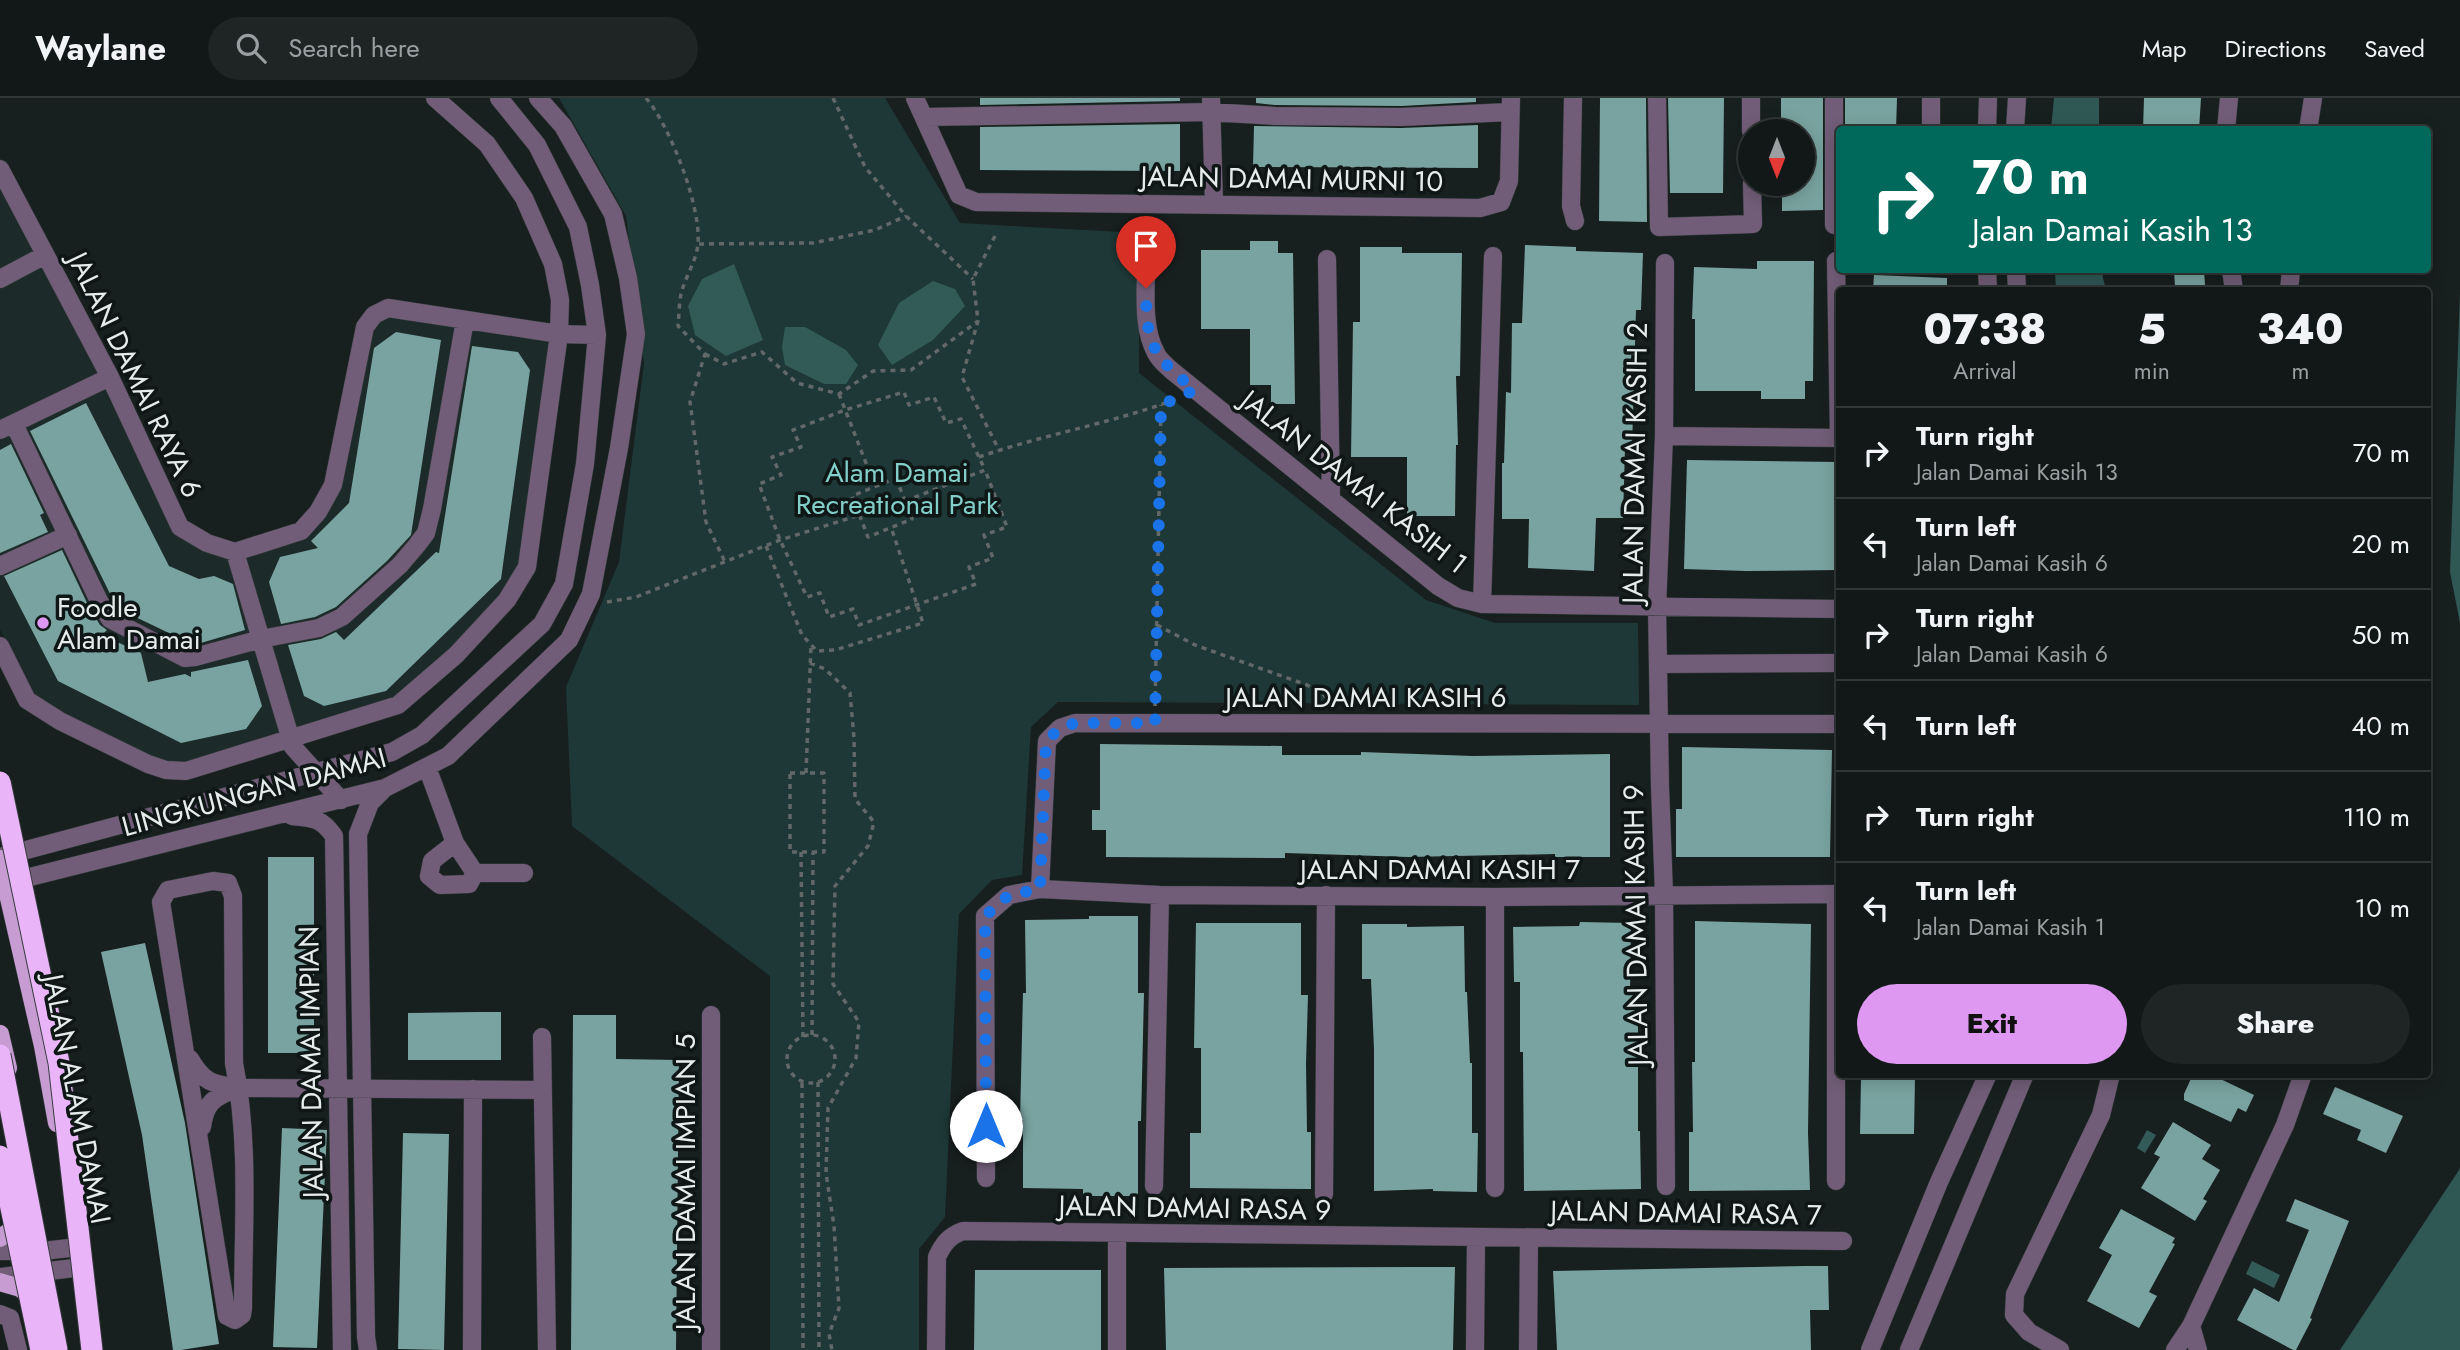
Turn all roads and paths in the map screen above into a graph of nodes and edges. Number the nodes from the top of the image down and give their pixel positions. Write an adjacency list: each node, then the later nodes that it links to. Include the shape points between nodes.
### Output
1 (435, 98): 42 (street, via 486,144 524,198 553,264 560,300)
2 (499, 98): 43 (street, LINGKUNGAN DAMAI, via 537,145 578,227)
3 (538, 98): 69 (street, LINGKUNGAN DAMAI, via 563,126 613,214 636,334 619,448 591,594)
4 (646, 98): 32 (path, via 681,166 694,209)
5 (833, 98): 28 (path, via 865,167)
6 (915, 98): 18 (street)
7 (1573, 98): 29 (street)
8 (1657, 98): 26 (street, via 1660,227 1753,225)
9 (1751, 98): 19 (street)
10 (1834, 98): 30 (street)
11 (1931, 98): 20 (street)
12 (1988, 98): 21 (street)
13 (2017, 98): 22 (street)
14 (2229, 98): 23 (street)
15 (2313, 98): 24 (street)
16 (1211, 105): 17 (street, via 1275,116 1401,117); 18 (street); 27 (street)
17 (1510, 105): 27 (street, JALAN DAMAI MURNI 10, via 1509,181 1501,202 1480,208)
18 (925, 117): 27 (street, JALAN DAMAI MURNI 10, via 959,195 976,202)
19 (1751, 119)
20 (1931, 126)
21 (1987, 126)
22 (2015, 126)
23 (2226, 126)
24 (2309, 126)
25 (0, 169): 33 (street, JALAN DAMAI RAYA 6)
26 (1752, 196)
27 (1214, 204)
28 (905, 216): 32 (path, via 875,230 813,243); 39 (path)
29 (1574, 221)
30 (1836, 225)
31 (995, 236): 39 (path)
32 (698, 244): 44 (path, via 681,295 678,326)
33 (46, 255): 38 (street); 45 (street, JALAN DAMAI RAYA 6)
34 (1493, 256): 68 (street)
35 (1327, 259): 57 (street)
36 (1664, 263): 51 (street, JALAN DAMAI KASIH 2)
37 (1146, 264): 46 (street, JALAN DAMAI KASIH 1, via 1146,312 1156,354)
38 (0, 279)
39 (973, 279): 41 (path)
40 (465, 320): 42 (street); 64 (street, via 388,308 374,315 365,327 333,485 318,512 301,531); 73 (street, via 426,533 400,565 342,617 319,628)
41 (978, 321): 47 (path, via 911,370 873,371); 53 (path, via 962,377)
42 (559, 334): 43 (street); 83 (street, via 527,567 507,600 456,655 398,705)
43 (597, 335): 85 (street, LINGKUNGAN DAMAI, via 585,464 564,583 542,624 422,736 391,752)
44 (705, 354): 47 (path, via 724,364 762,352 796,383); 65 (path, via 690,402 706,522)
45 (110, 377): 50 (street); 64 (street, JALAN DAMAI RAYA 6, via 180,527)
46 (1195, 390): 48 (path); 57 (street, JALAN DAMAI KASIH 1)
47 (839, 394): 49 (path)
48 (1161, 405): 53 (path); 72 (path)
49 (845, 410): 54 (path, via 904,392 909,405 934,397 946,423 961,419); 56 (path); 62 (path, via 793,430 801,447 772,457 781,475 759,484)
50 (7, 427): 61 (street)
51 (1664, 436): 52 (street); 70 (street, JALAN DAMAI KASIH 2)
52 (1836, 438)
53 (999, 450): 54 (path)
54 (979, 457): 55 (path)
55 (985, 470): 58 (path); 67 (path, via 1007,527 984,535 993,558 969,568 976,584)
56 (875, 486): 58 (path, via 896,478); 59 (path, via 852,496)
57 (1331, 499): 68 (street, JALAN DAMAI KASIH 1, via 1438,586 1458,598)
58 (905, 501): 60 (path, via 912,519)
59 (860, 515): 60 (path, via 869,537); 62 (path)
60 (891, 527): 67 (path)
61 (68, 535): 66 (street); 73 (street, via 110,619 185,658)
62 (780, 540): 63 (path); 67 (path, via 807,597 820,593 828,617 853,609 859,625)
63 (766, 546): 65 (path); 74 (path, via 802,635)
64 (235, 552): 73 (street)
65 (725, 562): 69 (path, via 636,597)
66 (0, 566)
67 (917, 603): 74 (path, via 923,623 835,650 817,651)
68 (1482, 604): 70 (street, JALAN DAMAI KASIH 1)
69 (585, 605): 84 (street, LINGKUNGAN DAMAI, via 569,640 448,756)
70 (1657, 608): 71 (street, JALAN DAMAI KASIH 1); 78 (street, JALAN DAMAI KASIH 2)
71 (1836, 609)
72 (1157, 625): 79 (path); 80 (path, via 1195,645 1307,685 1324,695)
73 (261, 639): 83 (street)
74 (811, 644): 76 (path)
75 (0, 646): 83 (street, via 27,700 60,721 157,766 186,771)
76 (810, 663): 86 (path); 155 (path, via 825,669 850,693 855,799 874,822 868,846 835,886 833,984 859,1022 856,1058 828,1108 826,1173 839,1308 830,1334)
77 (1836, 663): 78 (street)
78 (1658, 664): 81 (street, JALAN DAMAI KASIH 9)
79 (1155, 723): 80 (street, JALAN DAMAI KASIH 6); 98 (street, JALAN DAMAI KASIH 6, via 1075,723 1060,728 1046,741)
80 (1338, 723): 81 (street, JALAN DAMAI KASIH 6)
81 (1660, 723): 82 (street, JALAN DAMAI KASIH 6); 99 (street, JALAN DAMAI KASIH 9)
82 (1836, 724)
83 (290, 739): 85 (street)
84 (427, 767): 88 (street, LINGKUNGAN DAMAI); 91 (street)
85 (316, 773): 89 (street); 94 (street, LINGKUNGAN DAMAI)
86 (806, 773): 92 (path, via 790,773 790,852); 93 (path, via 824,773 824,852)
87 (0, 782): 147 (highway, bridge, via 59,1063)
88 (385, 788): 89 (street, LINGKUNGAN DAMAI); 120 (street, JALAN DAMAI IMPIAN, via 370,803 358,834)
89 (341, 800): 90 (street, LINGKUNGAN DAMAI)
90 (279, 815): 97 (street, LINGKUNGAN DAMAI); 119 (street, JALAN DAMAI IMPIAN, via 316,818 334,836)
91 (455, 843): 95 (street); 95 (street, via 432,861 429,876 440,885 470,884)
92 (801, 852): 93 (path); 108 (path)
93 (813, 852): 106 (path)
94 (0, 858): 97 (main road, JALAN ALAM DAMAI)
95 (475, 873): 96 (street)
96 (524, 873)
97 (3, 884): 137 (main road, JALAN ALAM DAMAI, via 43,1046)
98 (1040, 889): 101 (street, JALAN DAMAI KASIH 7); 125 (street, JALAN DAMAI KASIH 7, via 1009,895 985,916)
99 (1664, 894): 100 (street, JALAN DAMAI KASIH 7); 103 (street, JALAN DAMAI KASIH 7); 129 (street, JALAN DAMAI KASIH 9)
100 (1836, 894)
101 (1160, 895): 102 (street, JALAN DAMAI KASIH 7); 128 (street)
102 (1326, 895): 103 (street, JALAN DAMAI KASIH 7); 131 (street)
103 (1495, 897): 130 (street)
104 (711, 1015): 152 (street, JALAN DAMAI IMPIAN 5)
105 (0, 1034): 126 (main road)
106 (812, 1035): 108 (path); 116 (path, via 828,1042 835,1057 831,1072)
107 (542, 1037): 122 (street)
108 (803, 1037): 117 (path, via 791,1044 786,1059 790,1073)
109 (184, 1048): 118 (street, via 200,1076 214,1084); 118 (street, via 161,902 168,890 213,881 228,883 233,896 234,1063); 123 (street)
110 (0, 1055): 146 (highway, bridge)
111 (1837, 1078): 127 (street)
112 (1986, 1078): 160 (street)
113 (2023, 1078): 161 (street)
114 (2110, 1078): 162 (street, via 2101,1115 2015,1294 2014,1315 2029,1332)
115 (2302, 1078): 144 (street, via 2285,1125)
116 (818, 1082): 117 (path); 154 (path)
117 (802, 1083): 153 (path)
118 (239, 1088): 119 (street); 123 (street, via 216,1096 207,1105); 123 (street, via 243,1308 235,1320 227,1316)
119 (337, 1088): 120 (street); 148 (street, JALAN DAMAI IMPIAN)
120 (363, 1088): 121 (street); 149 (street, JALAN DAMAI IMPIAN)
121 (473, 1090): 122 (street); 150 (street)
122 (542, 1090): 151 (street)
123 (200, 1140)
124 (0, 1156): 146 (highway, bridge)
125 (986, 1178)
126 (31, 1181): 134 (main road, via 20,1213); 139 (main road)
127 (1836, 1181)
128 (1154, 1186)
129 (1666, 1186)
130 (1495, 1188)
131 (1324, 1194)
132 (1117, 1234): 133 (street, JALAN DAMAI RASA 9); 156 (street, JALAN DAMAI RASA 9, via 953,1234 943,1244 935,1268); 157 (street)
133 (1476, 1237): 135 (street, JALAN DAMAI RASA 9); 158 (street)
134 (0, 1238)
135 (1529, 1238): 136 (street, JALAN DAMAI RASA 7); 159 (street)
136 (1843, 1241)
137 (78, 1247): 139 (street); 140 (main road, JALAN ALAM DAMAI)
138 (0, 1251): 139 (street)
139 (43, 1251): 141 (main road)
140 (82, 1267): 141 (street); 147 (main road, JALAN ALAM DAMAI)
141 (45, 1273): 142 (street); 146 (main road)
142 (0, 1280): 146 (main road, via 33,1296 42,1308)
143 (0, 1314): 145 (street, via 10,1318)
144 (2191, 1326): 163 (street); 164 (street)
145 (18, 1350)
146 (55, 1350)
147 (94, 1350)
148 (342, 1350)
149 (368, 1350)
150 (472, 1350)
151 (547, 1350)
152 (711, 1350)
153 (803, 1350)
154 (819, 1350)
155 (832, 1350)
156 (936, 1350)
157 (1117, 1350)
158 (1475, 1350)
159 (1528, 1350)
160 (1870, 1350)
161 (1909, 1350)
162 (2060, 1350)
163 (2175, 1350)
164 (2198, 1350)

